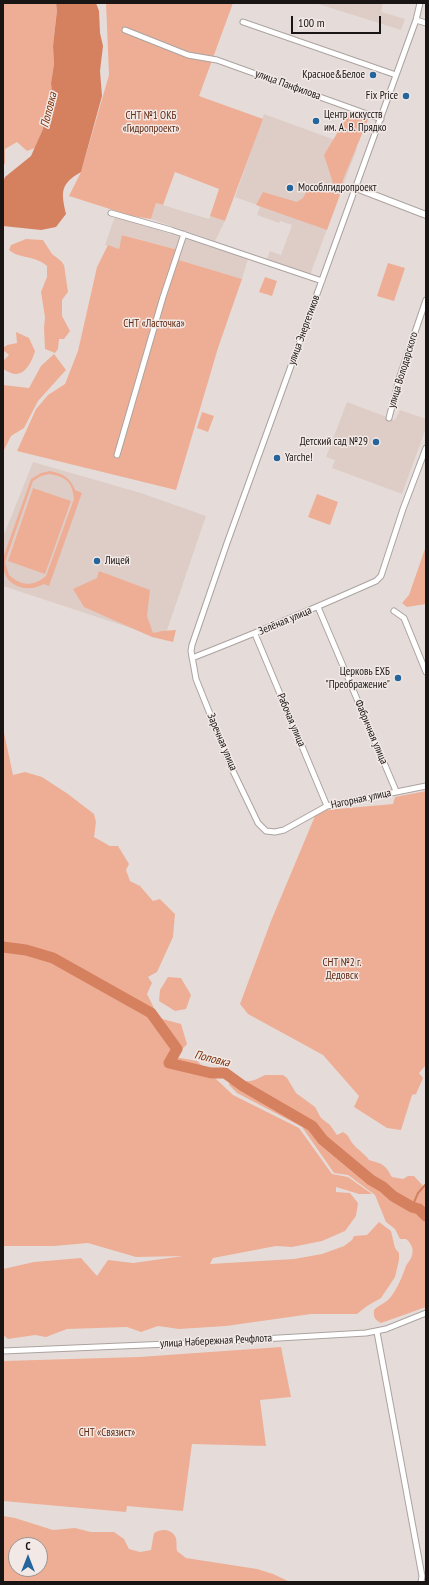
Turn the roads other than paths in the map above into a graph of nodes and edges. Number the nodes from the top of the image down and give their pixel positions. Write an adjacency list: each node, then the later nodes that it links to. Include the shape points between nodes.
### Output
1 (420, 3): 2 (street, улица Энергетиков)
2 (416, 20): 4 (street); 6 (street, улица Энергетиков)
3 (243, 22): 6 (street)
4 (426, 23)
5 (125, 30): 7 (street, улица Панфилова, via 188,55 217,60)
6 (396, 75): 7 (street, улица Энергетиков)
7 (381, 119): 8 (street, улица Энергетиков)
8 (356, 188): 10 (street); 12 (street, улица Энергетиков)
9 (111, 213): 11 (street)
10 (426, 215)
11 (184, 234): 12 (street); 16 (street)
12 (322, 281): 20 (street, улица Энергетиков, via 192,645)
13 (426, 300): 14 (street, улица Володарского, via 399,379)
14 (389, 418)
15 (426, 448): 17 (street, Зелёная улица, via 381,576)
16 (117, 455)
17 (318, 607): 19 (street, Зелёная улица); 23 (street, Фабричная улица)
18 (394, 610): 21 (street, via 404,618)
19 (254, 634): 20 (street, Зелёная улица); 24 (street, Рабочая улица)
20 (192, 658): 25 (street, Заречная улица, via 196,679)
21 (426, 672)
22 (426, 786): 23 (street, Нагорная улица)
23 (396, 791): 24 (street, Нагорная улица)
24 (327, 806): 25 (street, Нагорная улица, via 284,830 266,831)
25 (258, 823)
26 (426, 1313): 27 (street, улица Набережная Речфлота)
27 (377, 1332): 28 (street, улица Набережная Речфлота); 29 (street, via 422,1576)
28 (3, 1351)
29 (421, 1582)

